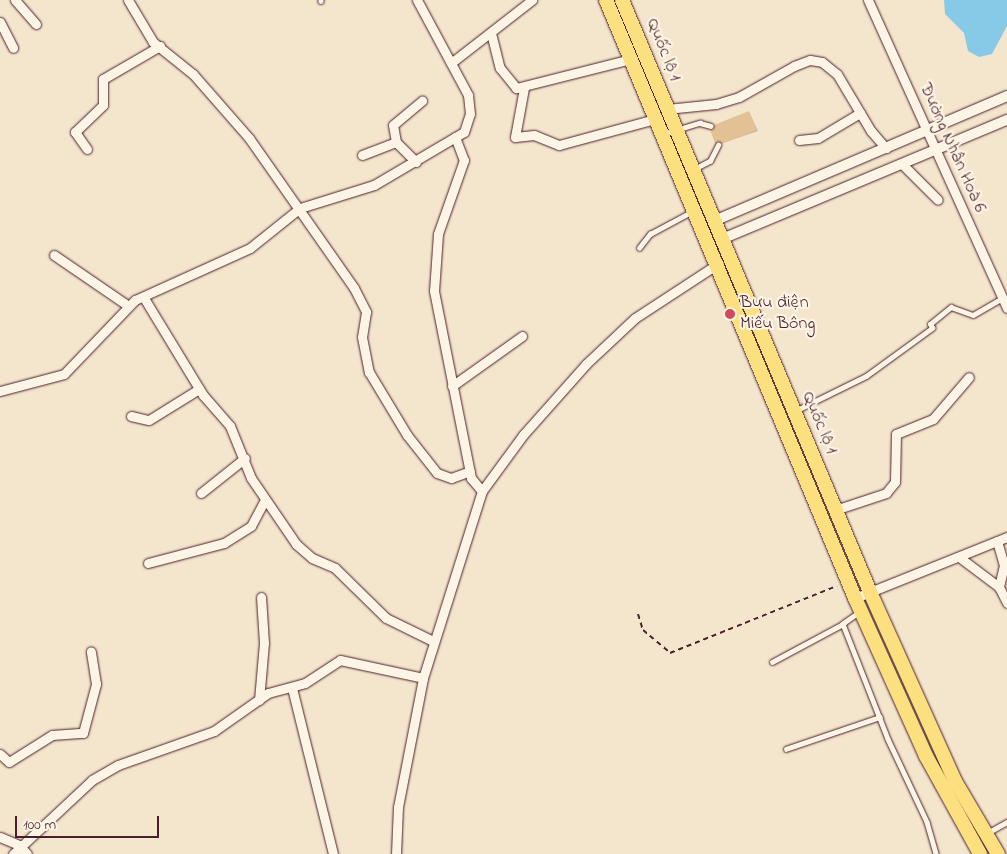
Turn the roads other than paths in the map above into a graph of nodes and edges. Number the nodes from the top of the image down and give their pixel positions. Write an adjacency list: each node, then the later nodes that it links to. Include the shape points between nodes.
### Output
1 (15, 0): 9 (street)
2 (128, 0): 11 (street)
3 (417, 0): 14 (street)
4 (532, 0): 10 (street)
5 (606, 0): 13 (highway, Quốc lộ 1)
6 (622, 0): 18 (highway, Quốc lộ 1)
7 (868, 0): 24 (street, Đường Nhân Hoà 6)
8 (0, 22): 12 (street)
9 (36, 24)
10 (491, 33): 14 (street); 15 (street, via 509,83)
11 (160, 46): 31 (street, via 103,79 103,105 74,132); 38 (street, via 193,74 249,138)
12 (12, 48)
13 (630, 59): 15 (street); 20 (highway, Quốc lộ 1)
14 (451, 63): 26 (street, via 468,95 470,114 464,132)
15 (524, 88): 20 (street, via 515,137 534,135 559,145)
16 (1007, 96): 24 (street)
17 (422, 101): 28 (street, via 393,125)
18 (667, 109): 19 (street, via 716,104 739,97 810,60 822,62 837,74); 23 (highway, Quốc lộ 1)
19 (860, 113): 27 (street, via 818,138); 30 (street)
20 (656, 119): 25 (highway, Quốc lộ 1)
21 (1007, 120): 32 (street)
22 (711, 126): 23 (lane, via 700,123)
23 (676, 130): 25 (lane); 36 (highway, Quốc lộ 1)
24 (927, 131): 30 (street); 32 (street, Đường Nhân Hoà 6)
25 (662, 135): 39 (highway, Quốc lộ 1)
26 (456, 137): 34 (street); 52 (street, via 464,160 434,256 434,291)
27 (799, 140)
28 (396, 142): 33 (street); 34 (street)
29 (718, 145): 36 (lane, via 710,161)
30 (886, 148): 40 (street)
31 (87, 149)
32 (936, 151): 35 (street); 46 (street, Đường Nhân Hoà 6)
33 (362, 155)
34 (416, 162): 38 (street, via 374,185)
35 (903, 165): 37 (street); 41 (street)
36 (692, 170): 40 (highway, Quốc lộ 1)
37 (938, 200)
38 (300, 208): 47 (street, via 250,248); 58 (street, via 366,312 362,337 369,372 407,435 437,472 451,478)
39 (694, 211): 42 (lane, via 650,234); 45 (highway, Quốc lộ 1)
40 (714, 221): 41 (highway, Quốc lộ 1)
41 (722, 239): 44 (highway, Quốc lộ 1)
42 (639, 248)
43 (54, 255): 48 (street)
44 (730, 260): 45 (street); 55 (highway, Quốc lộ 1)
45 (716, 264): 59 (street, via 635,318 586,364 523,435); 71 (highway, Quốc lộ 1)
46 (1003, 294): 49 (street, Đường Nhân Hoà 6); 55 (lane, via 973,315 951,307 930,324 932,328 866,376)
47 (144, 298): 48 (street); 53 (street)
48 (127, 305): 54 (street, via 64,374)
49 (1007, 308)
50 (522, 336): 52 (street)
51 (969, 377): 62 (street, via 933,419 896,434 894,482 886,493)
52 (452, 386): 58 (street)
53 (200, 389): 56 (street, via 149,420); 57 (street, via 230,426)
54 (0, 391)
55 (794, 412): 62 (highway, Quốc lộ 1)
56 (131, 416)
57 (245, 458): 60 (street); 61 (street)
58 (470, 471): 59 (street)
59 (482, 491): 73 (street)
60 (201, 493)
61 (265, 500): 66 (street, via 251,526 224,543); 73 (street, via 312,558 336,568 386,618)
62 (835, 510): 68 (highway, Quốc lộ 1)
63 (1007, 537): 64 (street)
64 (997, 541): 65 (street); 67 (street, via 1004,565)
65 (959, 556): 67 (street); 68 (street)
66 (148, 562)
67 (999, 587): 70 (street)
68 (870, 592): 71 (street); 83 (highway, Quốc lộ 1, via 955,781)
69 (261, 597): 78 (street, via 264,643)
70 (1007, 603)
71 (858, 604): 72 (lane); 91 (highway, Quốc lộ 1, via 926,756)
72 (844, 624): 75 (lane); 79 (lane)
73 (433, 641): 76 (street)
74 (91, 650): 81 (street, via 96,684 83,733 52,736 9,762)
75 (772, 662)
76 (422, 678): 77 (street, via 340,660); 89 (street, via 398,807)
77 (292, 688): 78 (street); 88 (street)
78 (259, 700): 85 (street, via 214,731 118,765 92,780)
79 (880, 717): 80 (lane); 90 (lane, via 927,822)
80 (786, 748)
81 (0, 754)
82 (1007, 822): 83 (lane)
83 (985, 834): 92 (highway, Quốc lộ 1)
84 (0, 837): 85 (street)
85 (19, 845): 86 (street); 87 (street)
86 (13, 854)
87 (26, 854)
88 (333, 854)
89 (396, 854)
90 (936, 854)
91 (980, 854)
92 (998, 854)

